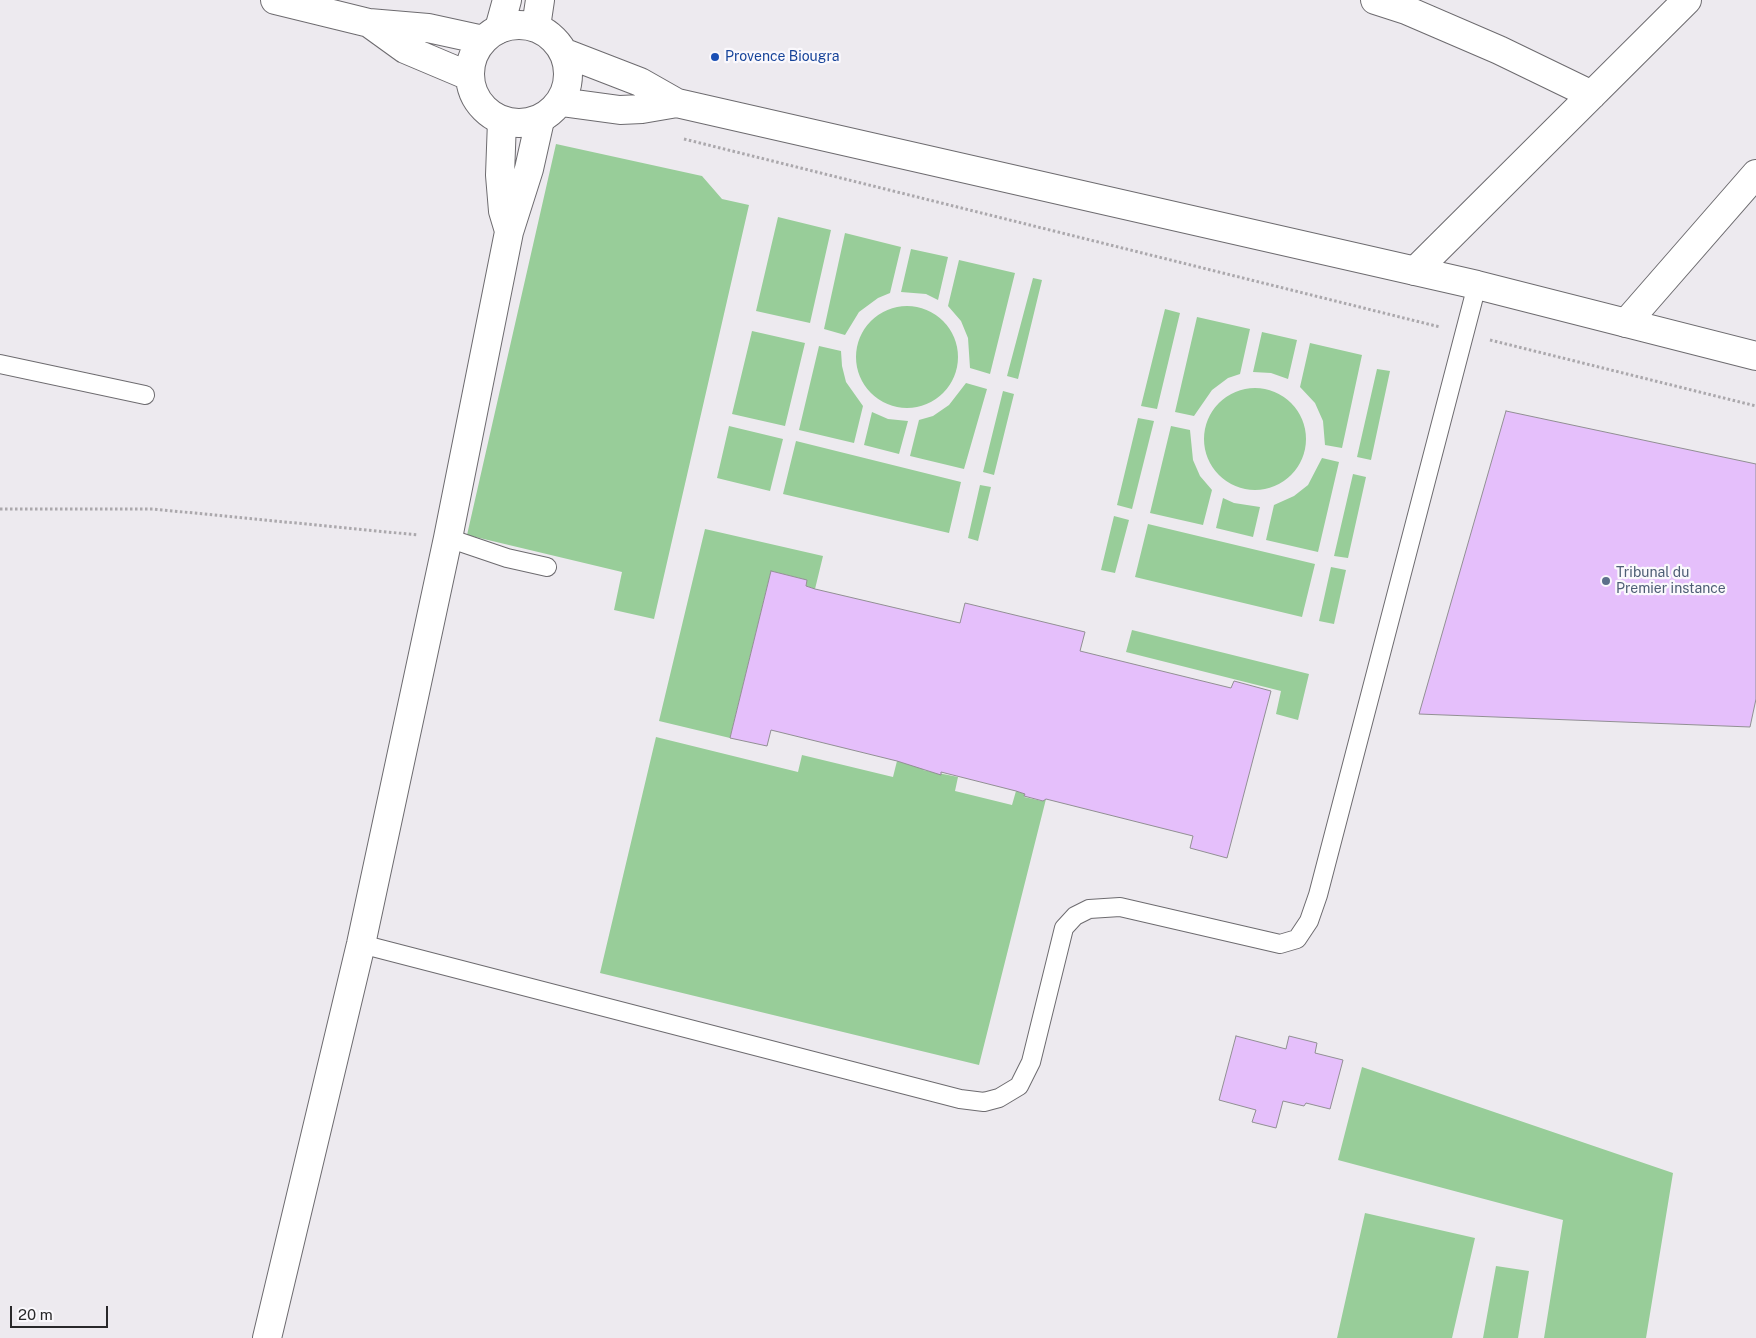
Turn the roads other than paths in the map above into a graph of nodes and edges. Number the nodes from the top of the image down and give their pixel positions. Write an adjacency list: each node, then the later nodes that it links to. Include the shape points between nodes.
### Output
1 (275, 0): 6 (street)
2 (507, 0): 8 (street)
3 (540, 0): 7 (street)
4 (1375, 0): 11 (street, via 1499,50)
5 (1687, 0): 11 (street)
6 (369, 22): 8 (street); 10 (street, via 405,48)
7 (536, 27): 8 (street, via 517,24); 9 (street, via 553,37)
8 (491, 35): 10 (street, via 472,57)
9 (565, 53): 12 (street, via 569,69 568,86); 13 (street, via 632,79)
10 (469, 76): 15 (street, via 479,103 485,111)
11 (1592, 95): 18 (street)
12 (561, 102): 13 (street, via 620,110); 14 (street)
13 (677, 103): 18 (street)
14 (540, 120): 15 (street, via 521,124); 17 (street)
15 (502, 121): 17 (street, via 500,175)
16 (1756, 174): 20 (street)
17 (509, 232): 24 (street)
18 (1415, 271): 19 (street)
19 (1477, 285): 20 (street); 26 (lane, via 1318,895 1309,921 1297,939 1280,944 1120,907 1089,908 1064,928 1031,1062 1019,1086 999,1098 984,1102 960,1099)
20 (1626, 323): 21 (street)
21 (1756, 356)
22 (0, 364): 23 (lane)
23 (146, 395)
24 (448, 538): 25 (lane, via 507,558); 26 (street)
25 (547, 567)
26 (361, 944): 27 (street)
27 (267, 1338)

